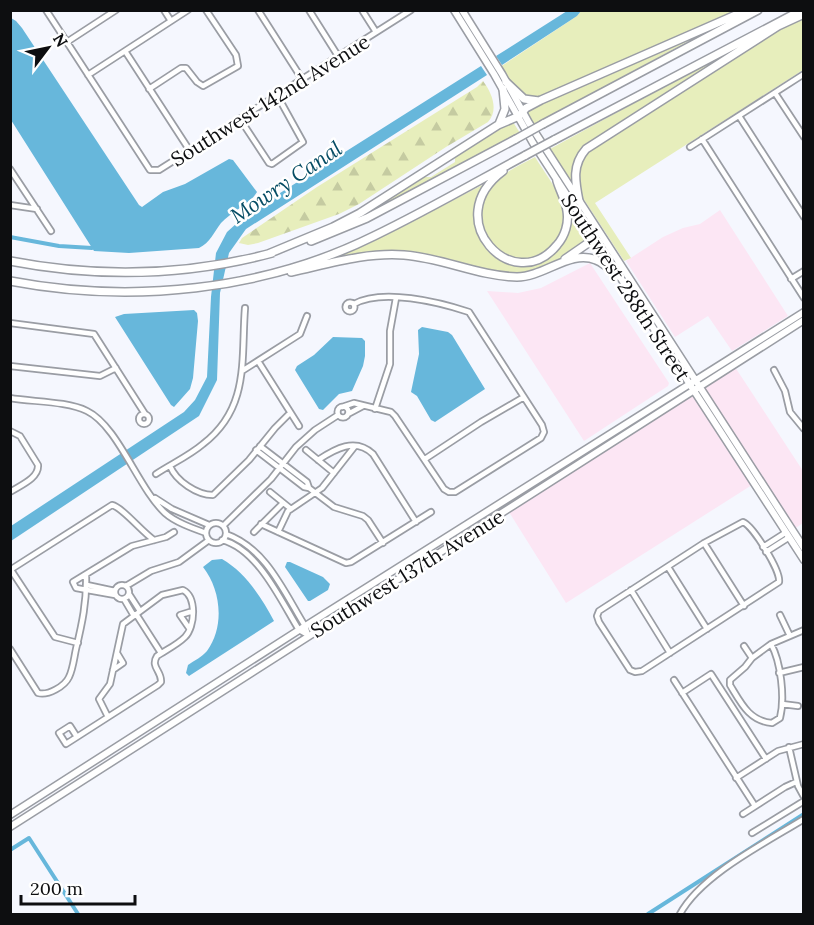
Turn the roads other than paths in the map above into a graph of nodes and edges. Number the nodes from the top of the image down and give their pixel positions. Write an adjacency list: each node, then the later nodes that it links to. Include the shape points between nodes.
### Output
1 (46, 10): 17 (street)
2 (116, 10): 17 (street)
3 (164, 10): 15 (street)
4 (188, 10): 15 (street)
5 (206, 10): 24 (street, via 236,55 238,66 203,86 186,68 181,68)
6 (258, 10): 22 (street)
7 (309, 10): 19 (street)
8 (362, 10): 16 (street)
9 (411, 10): 16 (street, Southwest 142nd Avenue)
10 (454, 10): 25 (main road, Southwest 288th Street)
11 (462, 10): 23 (main road, Southwest 288th Street)
12 (747, 10): 28 (highway)
13 (758, 10): 47 (highway, bridge, via 367,218)
14 (803, 12): 37 (highway, bridge); 40 (highway, via 586,149 575,172)
15 (171, 21): 18 (street)
16 (376, 32): 19 (street, Southwest 142nd Avenue)
17 (67, 42): 21 (street)
18 (124, 51): 21 (street); 24 (street)
19 (338, 56): 22 (street, Southwest 142nd Avenue)
20 (804, 74): 26 (street)
21 (88, 75): 36 (street, Southwest 142nd Avenue, via 150,170 159,171)
22 (302, 79): 27 (street, Southwest 142nd Avenue)
23 (506, 82): 28 (highway, via 524,99); 29 (main road, Southwest 288th Street)
24 (149, 89): 36 (street)
25 (502, 89): 29 (main road, Southwest 288th Street); 32 (highway, via 505,109)
26 (775, 93): 30 (street); 33 (street)
27 (277, 95): 31 (street, Southwest 142nd Avenue); 31 (street, via 303,142 272,164)
28 (541, 100): 29 (highway)
29 (520, 115): 32 (highway); 39 (main road, Southwest 288th Street); 40 (main road, Southwest 288th Street)
30 (739, 116): 34 (street); 43 (street)
31 (240, 119): 36 (street, Southwest 142nd Avenue)
32 (498, 125): 47 (highway, via 360,213)
33 (804, 137)
34 (702, 140): 35 (street); 52 (street)
35 (690, 147)
36 (190, 151)
37 (516, 160): 39 (highway, via 489,184 478,210 484,240 499,256 530,261 548,254 558,244 567,226 568,213); 54 (highway, via 373,237 297,266)
38 (10, 169): 42 (street)
39 (557, 181): 46 (main road, Southwest 288th Street)
40 (579, 201): 44 (main road, Southwest 288th Street)
41 (10, 204): 42 (street)
42 (37, 209): 45 (street)
43 (804, 217)
44 (596, 228): 46 (highway); 69 (main road, Southwest 288th Street)
45 (51, 231)
46 (594, 239): 49 (highway); 51 (main road, Southwest 288th Street)
47 (268, 254): 48 (highway, via 202,267 108,274)
48 (10, 261)
49 (561, 263): 51 (highway, via 588,258); 54 (highway, via 534,275 505,276 403,255 370,255)
50 (804, 271): 52 (street)
51 (618, 276): 69 (main road, Southwest 288th Street)
52 (791, 279): 56 (street)
53 (10, 281): 54 (highway, via 109,293)
54 (239, 281)
55 (396, 298): 57 (street, via 372,298); 70 (street, via 423,300 469,312); 74 (street, via 390,364)
56 (804, 298)
57 (354, 304)
58 (245, 308): 68 (street)
59 (804, 312): 63 (main road, Southwest 137th Avenue)
60 (308, 316): 64 (street, via 300,334)
61 (804, 320): 63 (main road, Southwest 137th Avenue)
62 (10, 323): 66 (street, via 94,334)
63 (749, 351): 69 (main road, Southwest 137th Avenue)
64 (258, 361): 68 (street); 75 (street)
65 (10, 366): 66 (street, via 100,376)
66 (116, 368): 76 (street)
67 (774, 370): 81 (street, via 790,412)
68 (242, 371): 88 (street, via 233,407 219,430)
69 (694, 386): 90 (main road, Southwest 137th Avenue); 98 (main road, Southwest 137th Avenue); 111 (main road, Southwest 288th Street); 118 (main road, Southwest 288th Street)
70 (524, 397): 86 (street); 86 (street, via 543,428 540,438 455,492 444,489)
71 (10, 398): 96 (street, via 87,411 100,421)
72 (363, 406): 73 (street, via 354,403); 74 (street); 77 (street)
73 (342, 407): 77 (street); 78 (street)
74 (375, 409): 86 (street, via 391,412 400,420)
75 (290, 413): 80 (street); 84 (street)
76 (145, 414)
77 (348, 414): 78 (street, via 344,418)
78 (338, 415): 89 (street, via 304,440)
79 (804, 419): 81 (street)
80 (299, 426)
81 (801, 427)
82 (10, 431): 93 (street, via 21,436 38,465 38,472)
83 (355, 446): 87 (street, via 344,445); 91 (street); 101 (street, via 373,454)
84 (258, 448): 88 (street, via 213,495 186,485); 89 (street)
85 (306, 450): 87 (street)
86 (425, 459)
87 (318, 460): 91 (street)
88 (170, 466): 92 (street)
89 (281, 466): 95 (street); 104 (street)
90 (554, 469): 98 (main road, via 514,499); 121 (main road, Southwest 137th Avenue)
91 (334, 473): 95 (street)
92 (156, 474)
93 (10, 492)
94 (270, 492): 97 (street)
95 (316, 493): 99 (street); 116 (street, via 334,507 363,516)
96 (151, 495): 103 (street); 109 (street, via 165,513)
97 (283, 503): 99 (street); 102 (street)
98 (511, 507): 124 (main road, Southwest 137th Avenue)
99 (291, 509): 107 (street)
100 (431, 512): 101 (street)
101 (416, 522): 116 (street)
102 (261, 524): 106 (street); 107 (street)
103 (209, 525): 104 (street, via 215,522); 109 (street)
104 (223, 526): 110 (street)
105 (174, 532): 112 (street)
106 (254, 532)
107 (278, 532): 116 (street, via 340,561 351,562)
108 (143, 533): 112 (street); 115 (street); 123 (street, via 116,505)
109 (206, 533): 113 (street)
110 (226, 534): 114 (street); 137 (street, via 247,544 262,558)
111 (787, 536): 119 (street); 120 (main road, Southwest 288th Street)
112 (154, 540): 115 (street)
113 (209, 540): 114 (street); 126 (street, via 179,562 151,571)
114 (222, 540): 137 (street, via 256,563)
115 (142, 543): 125 (street)
116 (382, 543)
117 (704, 543): 119 (street, via 743,522); 122 (street); 132 (street)
118 (804, 548)
119 (764, 550): 132 (street, via 779,582)
120 (804, 560)
121 (404, 563): 124 (main road); 137 (main road, Southwest 137th Avenue)
122 (668, 567): 128 (street); 138 (street)
123 (11, 570): 142 (street, via 55,637)
124 (409, 572): 140 (main road, Southwest 137th Avenue)
125 (86, 575): 127 (street); 127 (street, via 76,580 74,586)
126 (126, 586): 129 (street, via 120,585); 130 (street)
127 (87, 588): 129 (street); 142 (street)
128 (631, 590): 146 (street); 146 (street, via 597,614 599,622 635,672)
129 (115, 593): 131 (street)
130 (129, 594): 131 (street); 134 (street)
131 (124, 599): 134 (street)
132 (744, 606): 138 (street)
133 (193, 611): 134 (street, via 191,597 183,590 162,595); 136 (street); 136 (street, via 180,615)
134 (136, 614): 147 (street); 155 (street, via 123,624 117,653 123,663 113,670 108,688 99,699)
135 (780, 615): 141 (street)
136 (189, 628): 147 (street, via 184,638)
137 (302, 628): 140 (street); 165 (main road, Southwest 137th Avenue)
138 (707, 629): 146 (street)
139 (804, 630): 141 (street)
140 (309, 635): 167 (main road, Southwest 137th Avenue)
141 (790, 636): 143 (street)
142 (78, 643): 145 (street, via 69,678 42,694)
143 (771, 644): 148 (street); 150 (street)
144 (744, 646): 148 (street)
145 (10, 650)
146 (670, 652)
147 (161, 653): 155 (street, via 154,664 161,682)
148 (752, 658): 153 (street, via 729,682 745,709 760,721 772,723 780,718)
149 (804, 667): 150 (street)
150 (779, 673): 153 (street)
151 (674, 680): 152 (street)
152 (682, 693): 159 (street, via 711,675); 160 (street)
153 (782, 704): 154 (street)
154 (798, 706)
155 (108, 717): 156 (street)
156 (77, 737)
157 (804, 744): 158 (street)
158 (789, 747): 159 (street); 161 (street)
159 (766, 759): 160 (street)
160 (736, 778): 163 (street)
161 (796, 782): 162 (street); 163 (street)
162 (804, 799): 168 (street)
163 (755, 806): 164 (street)
164 (743, 814)
165 (10, 815)
166 (804, 819): 169 (street, via 710,879 691,897)
167 (11, 825)
168 (752, 833)
169 (680, 915)

